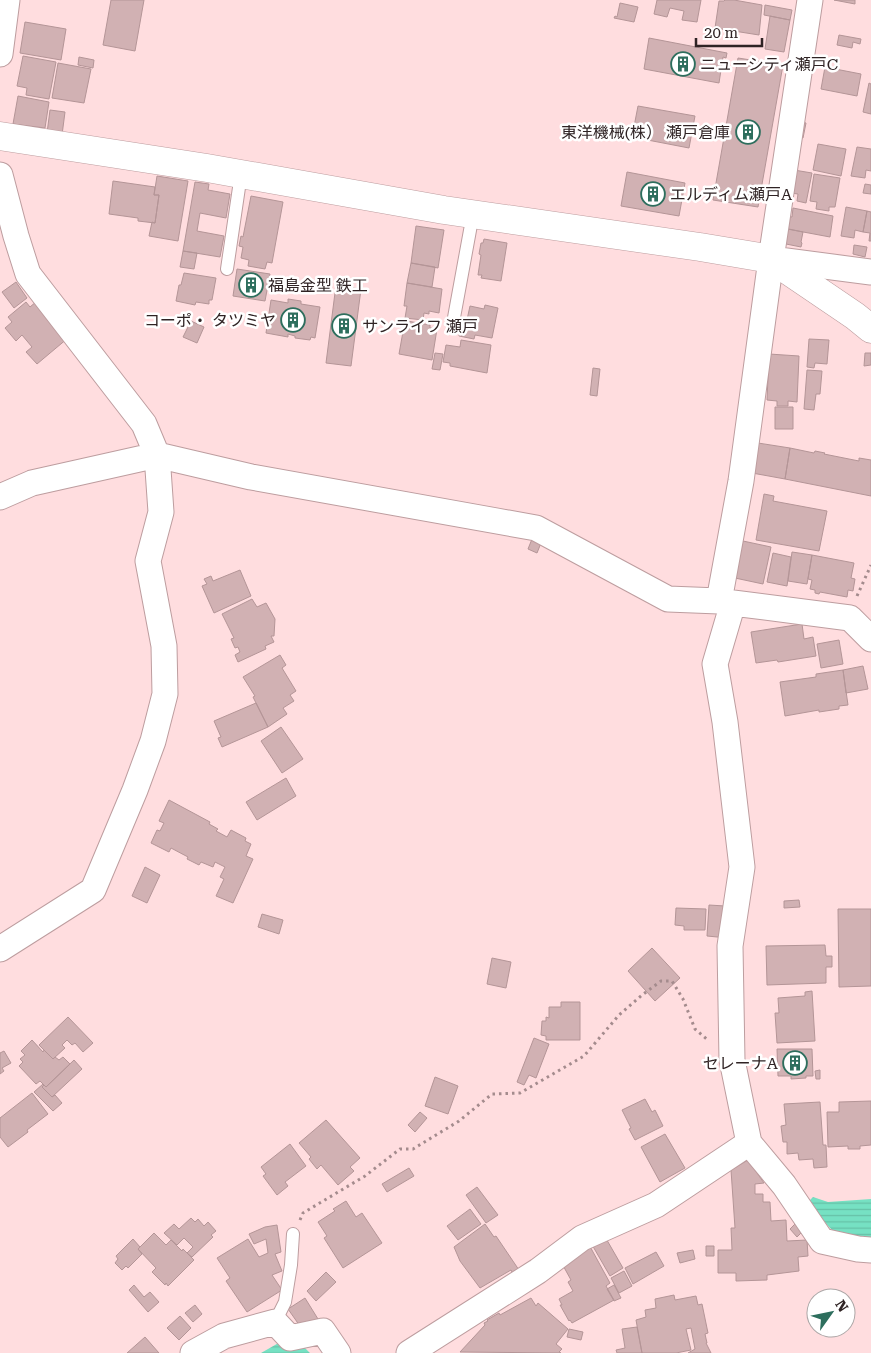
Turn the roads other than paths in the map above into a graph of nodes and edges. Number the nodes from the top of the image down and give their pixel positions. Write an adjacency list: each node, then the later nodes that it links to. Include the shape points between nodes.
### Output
1 (7, 0): 3 (street)
2 (810, 0): 8 (street)
3 (0, 54)
4 (0, 136): 5 (street)
5 (241, 174): 7 (street); 9 (lane)
6 (0, 175): 13 (street, via 28,274 144,424)
7 (472, 214): 8 (street); 11 (lane)
8 (771, 259): 10 (street); 12 (street); 15 (street)
9 (227, 269)
10 (871, 272)
11 (453, 322)
12 (871, 329)
13 (157, 455): 14 (street, via 32,483); 15 (street, via 251,477 536,528 668,599); 17 (street, via 161,512 148,561 164,646 165,694 153,741 94,890)
14 (0, 497)
15 (726, 602): 16 (street, via 850,618); 18 (street, via 715,664 742,867 730,946 732,1060)
16 (871, 639)
17 (0, 949)
18 (749, 1144): 20 (street, via 784,1185 822,1241); 24 (street, via 656,1205 582,1238 538,1271)
19 (293, 1234): 21 (lane, via 285,1302)
20 (871, 1250)
21 (275, 1322): 22 (street, via 224,1336); 23 (street, via 290,1338 323,1331)
22 (193, 1353)
23 (338, 1353)
24 (409, 1353)

